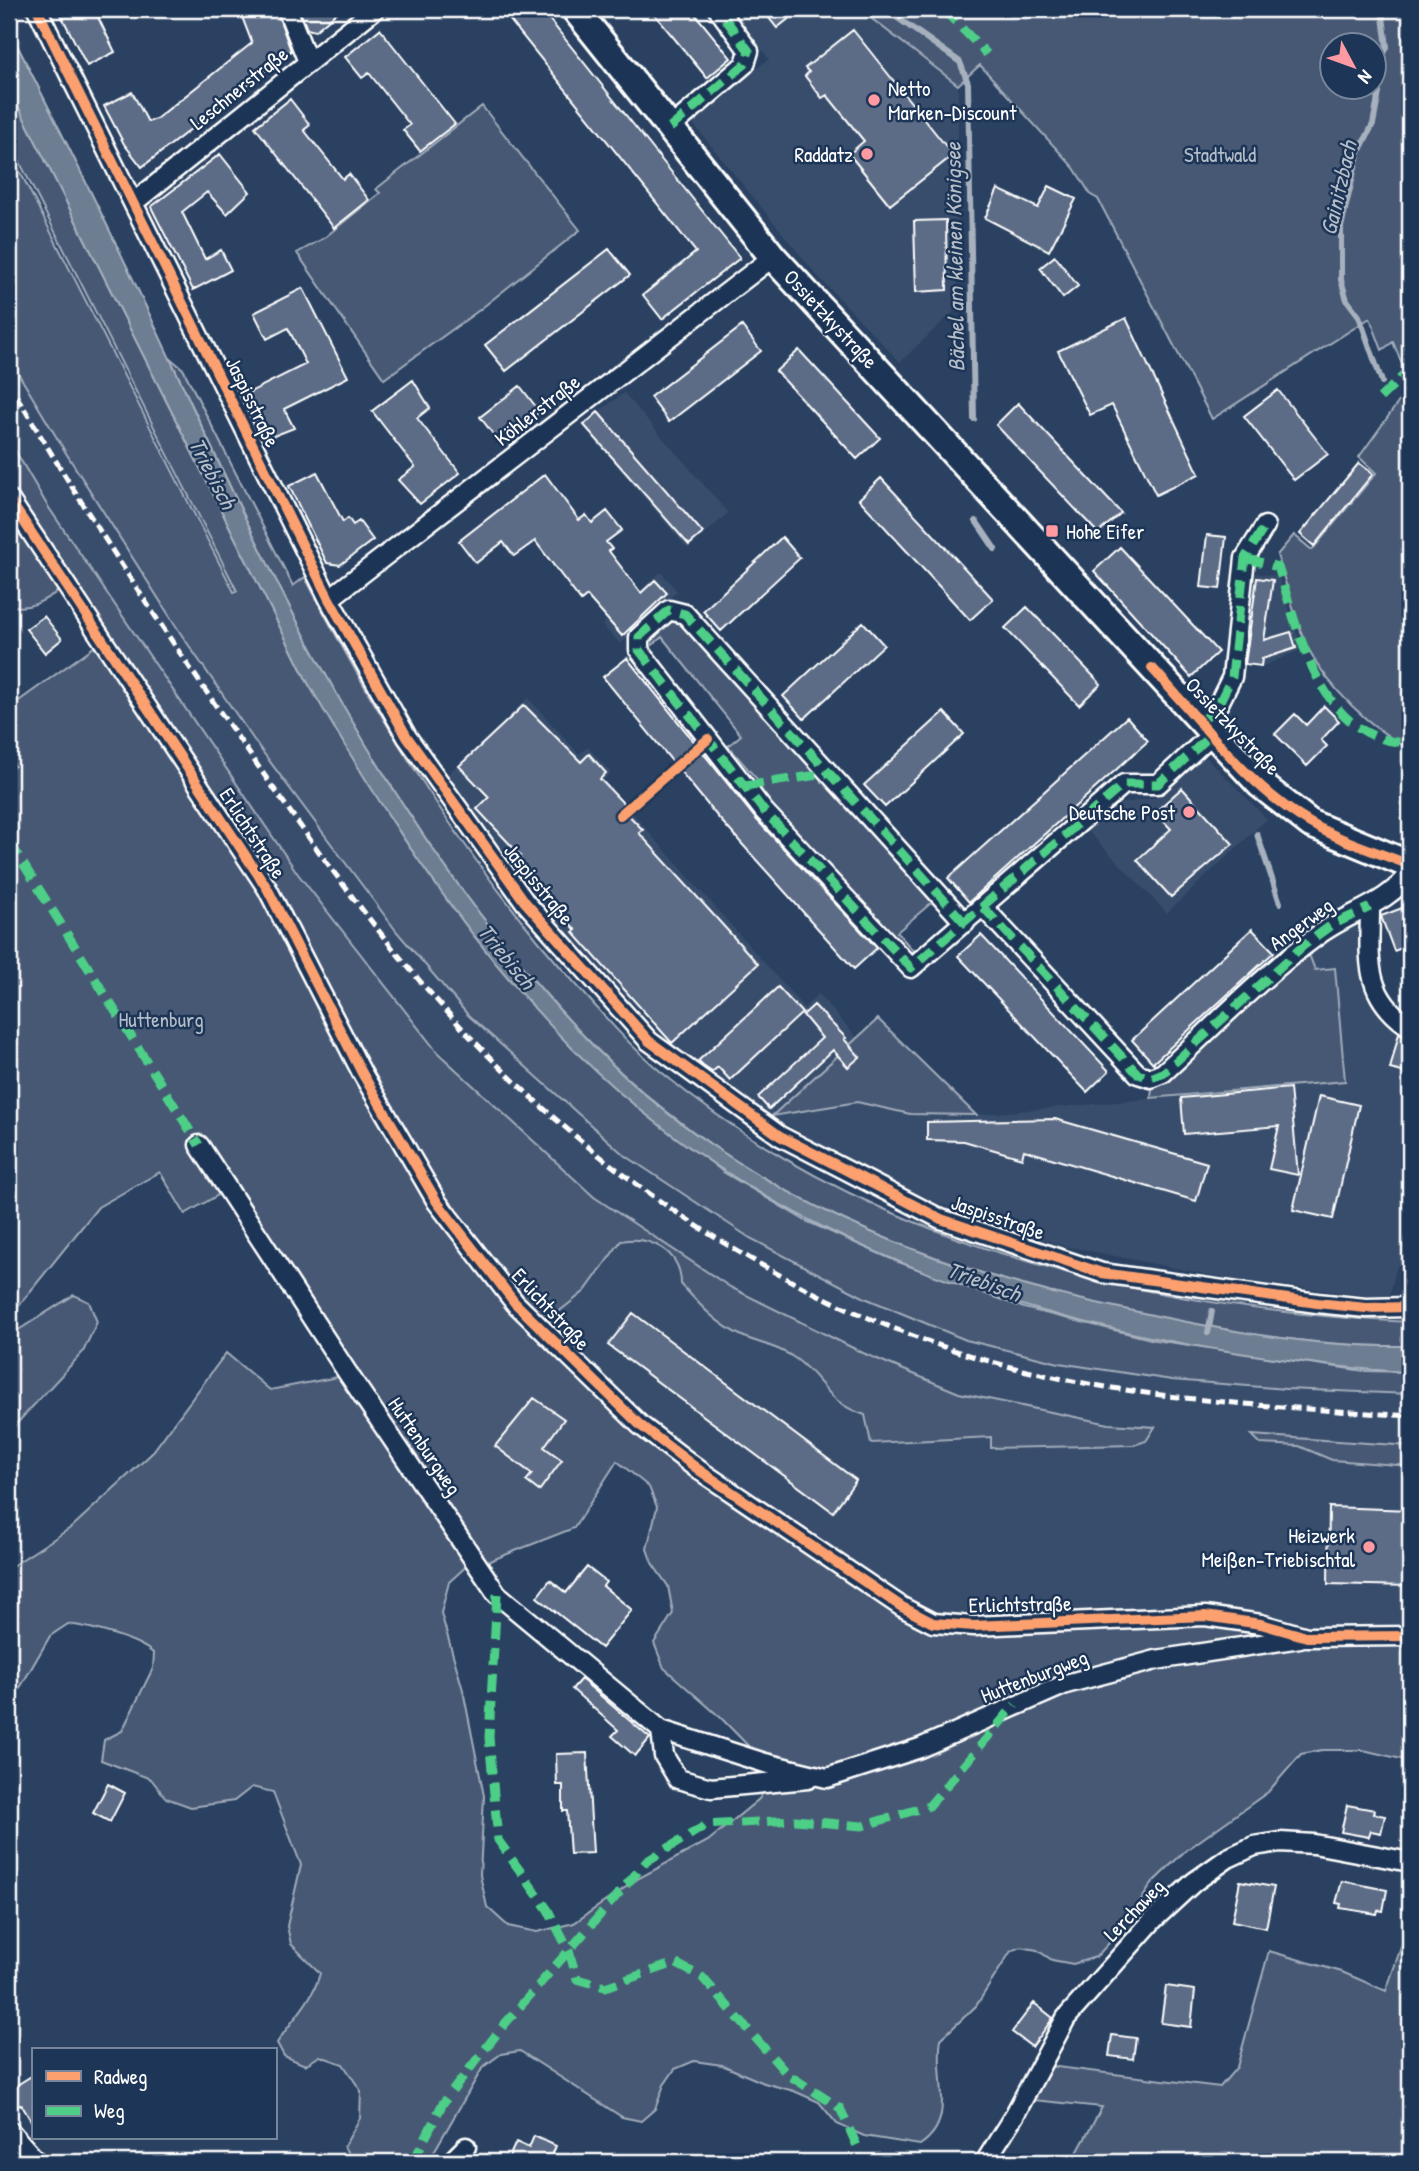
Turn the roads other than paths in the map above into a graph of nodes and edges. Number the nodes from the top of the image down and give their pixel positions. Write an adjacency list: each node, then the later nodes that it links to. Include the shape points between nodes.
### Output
1 (37, 9): 8 (street, Jaspisstraße)
2 (287, 9): 6 (street)
3 (375, 9): 6 (street, Leschnerstraße)
4 (575, 9): 7 (main road, Ossietzkystraße)
5 (718, 9): 7 (street, via 750,51 745,64)
6 (308, 62): 8 (street, Leschnerstraße)
7 (670, 128): 9 (main road, Ossietzkystraße)
8 (133, 203): 12 (street, Jaspisstraße)
9 (773, 257): 12 (street, Köhlerstraße); 13 (main road, Ossietzkystraße)
10 (9, 499): 23 (street, Erlichtstraße, via 267,888 362,1073 455,1228 515,1303 633,1420 699,1470 933,1623 974,1626 1205,1616)
11 (1265, 526): 13 (street, via 1245,558 1232,677)
12 (329, 599): 21 (street, Jaspisstraße, via 407,737 526,902 649,1041 760,1124 941,1219 1102,1273 1317,1303)
13 (1207, 728): 14 (main road, Ossietzkystraße, via 1288,808 1338,837); 17 (street, via 1158,784 1124,785)
14 (1410, 865)
15 (1410, 873): 16 (street, Angerweg, via 1401,885)
16 (1370, 906): 17 (street, Angerweg, via 1303,946 1163,1073 1151,1078 1138,1074); 19 (street, via 1373,988)
17 (983, 907): 18 (street)
18 (965, 922): 18 (street, via 911,968 764,811 639,650 639,637 668,610 685,614)
19 (1407, 1025)
20 (199, 1145): 24 (street, Huttenburgweg, via 497,1594)
21 (1410, 1307)
22 (1410, 1636): 23 (street, Erlichtstraße)
23 (1307, 1637): 25 (street, Huttenburgweg, via 1156,1660 1066,1684 920,1748)
24 (661, 1730): 25 (street, Huttenburgweg); 25 (street, Huttenburgweg, via 664,1756 678,1779 710,1788)
25 (827, 1778)
26 (1410, 1862): 31 (street, Lerchaweg, via 1280,1842 1254,1846 1228,1858 1153,1920 1066,2018)
27 (9, 2130): 29 (street)
28 (466, 2147): 30 (street)
29 (37, 2162)
30 (451, 2162)
31 (985, 2162)

